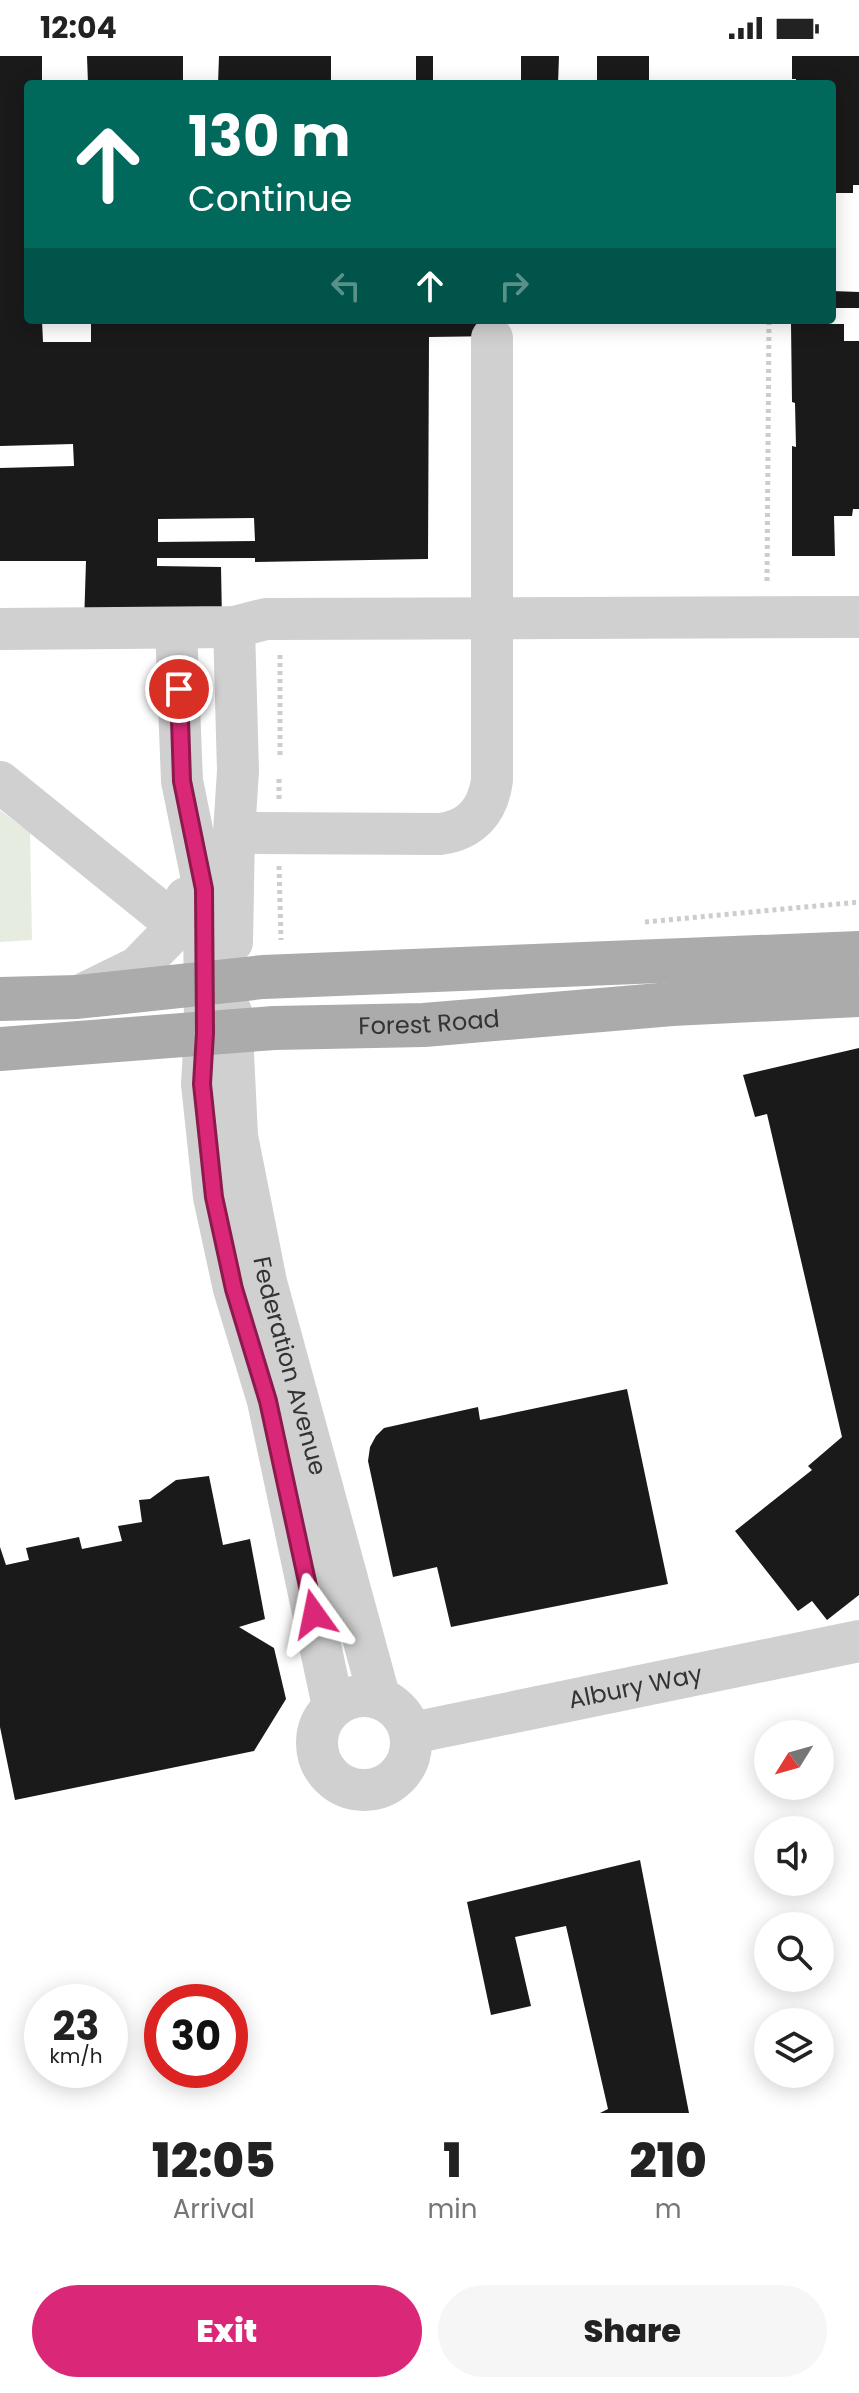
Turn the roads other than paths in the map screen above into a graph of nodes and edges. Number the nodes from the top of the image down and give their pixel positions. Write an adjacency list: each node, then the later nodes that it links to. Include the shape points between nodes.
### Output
1 (492, 338): 3 (street)
2 (859, 617): 3 (street)
3 (494, 618): 4 (street, via 266,619); 8 (street, via 492,780 484,810 471,823 440,834)
4 (234, 627): 5 (street); 8 (street)
5 (176, 628): 6 (street); 9 (street, via 182,781)
6 (0, 629)
7 (0, 782): 10 (street)
8 (234, 833): 12 (street)
9 (194, 849): 10 (street); 12 (street)
10 (178, 926): 14 (street, via 138,967)
11 (859, 953): 12 (main road)
12 (217, 982): 14 (main road); 16 (street)
13 (859, 995): 16 (main road, Forest Road, via 424,1025)
14 (77, 997): 15 (main road)
15 (0, 999)
16 (218, 1032): 17 (main road, Forest Road); 19 (street, Federation Avenue, via 266,1282); 20 (street, Federation Avenue, via 202,1084 214,1197 234,1289 268,1401)
17 (0, 1049)
18 (859, 1641): 21 (street, Albury Way)
19 (379, 1696): 20 (street, via 355,1695); 21 (street, via 399,1710)
20 (333, 1706): 21 (street, via 319,1725 316,1750 328,1775 354,1790 378,1789 399,1777 411,1755)
21 (412, 1733)

